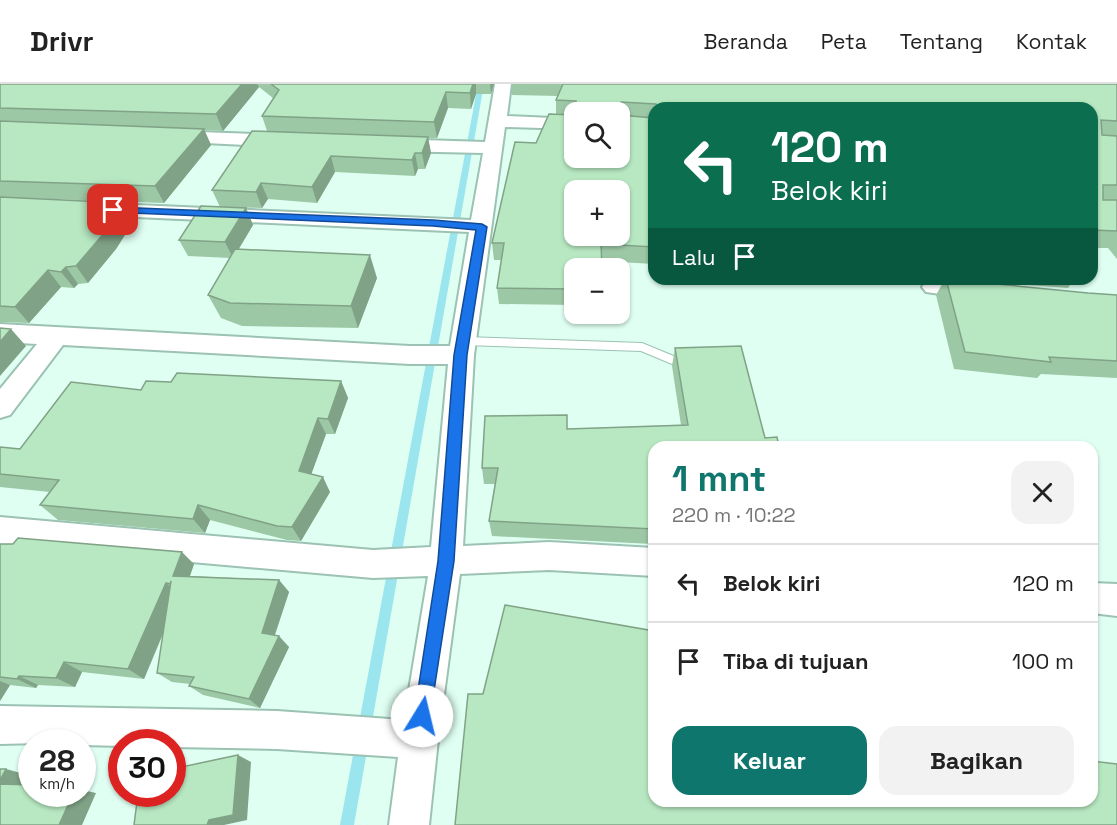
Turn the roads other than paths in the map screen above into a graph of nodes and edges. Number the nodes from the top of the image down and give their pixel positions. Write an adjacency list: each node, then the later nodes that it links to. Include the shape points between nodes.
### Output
1 (503, 84): 4 (street)
2 (564, 126): 4 (street)
3 (148, 136): 5 (street)
4 (489, 139): 6 (street, via 451,147); 8 (street)
5 (300, 142)
6 (370, 144)
7 (68, 208): 8 (street)
8 (472, 226): 13 (street)
9 (934, 287): 10 (street)
10 (1001, 293)
11 (0, 333): 12 (street)
12 (57, 336): 13 (street, via 410,355); 15 (street)
13 (459, 350): 14 (lane, via 642,347); 17 (street)
14 (672, 360)
15 (0, 408)
16 (0, 531): 17 (street, via 373,564)
17 (446, 561): 18 (street, via 549,556); 22 (street)
18 (648, 562)
19 (1098, 598): 20 (street)
20 (1117, 600)
21 (0, 725): 22 (street, via 277,730)
22 (404, 739): 23 (street)
23 (409, 825)

